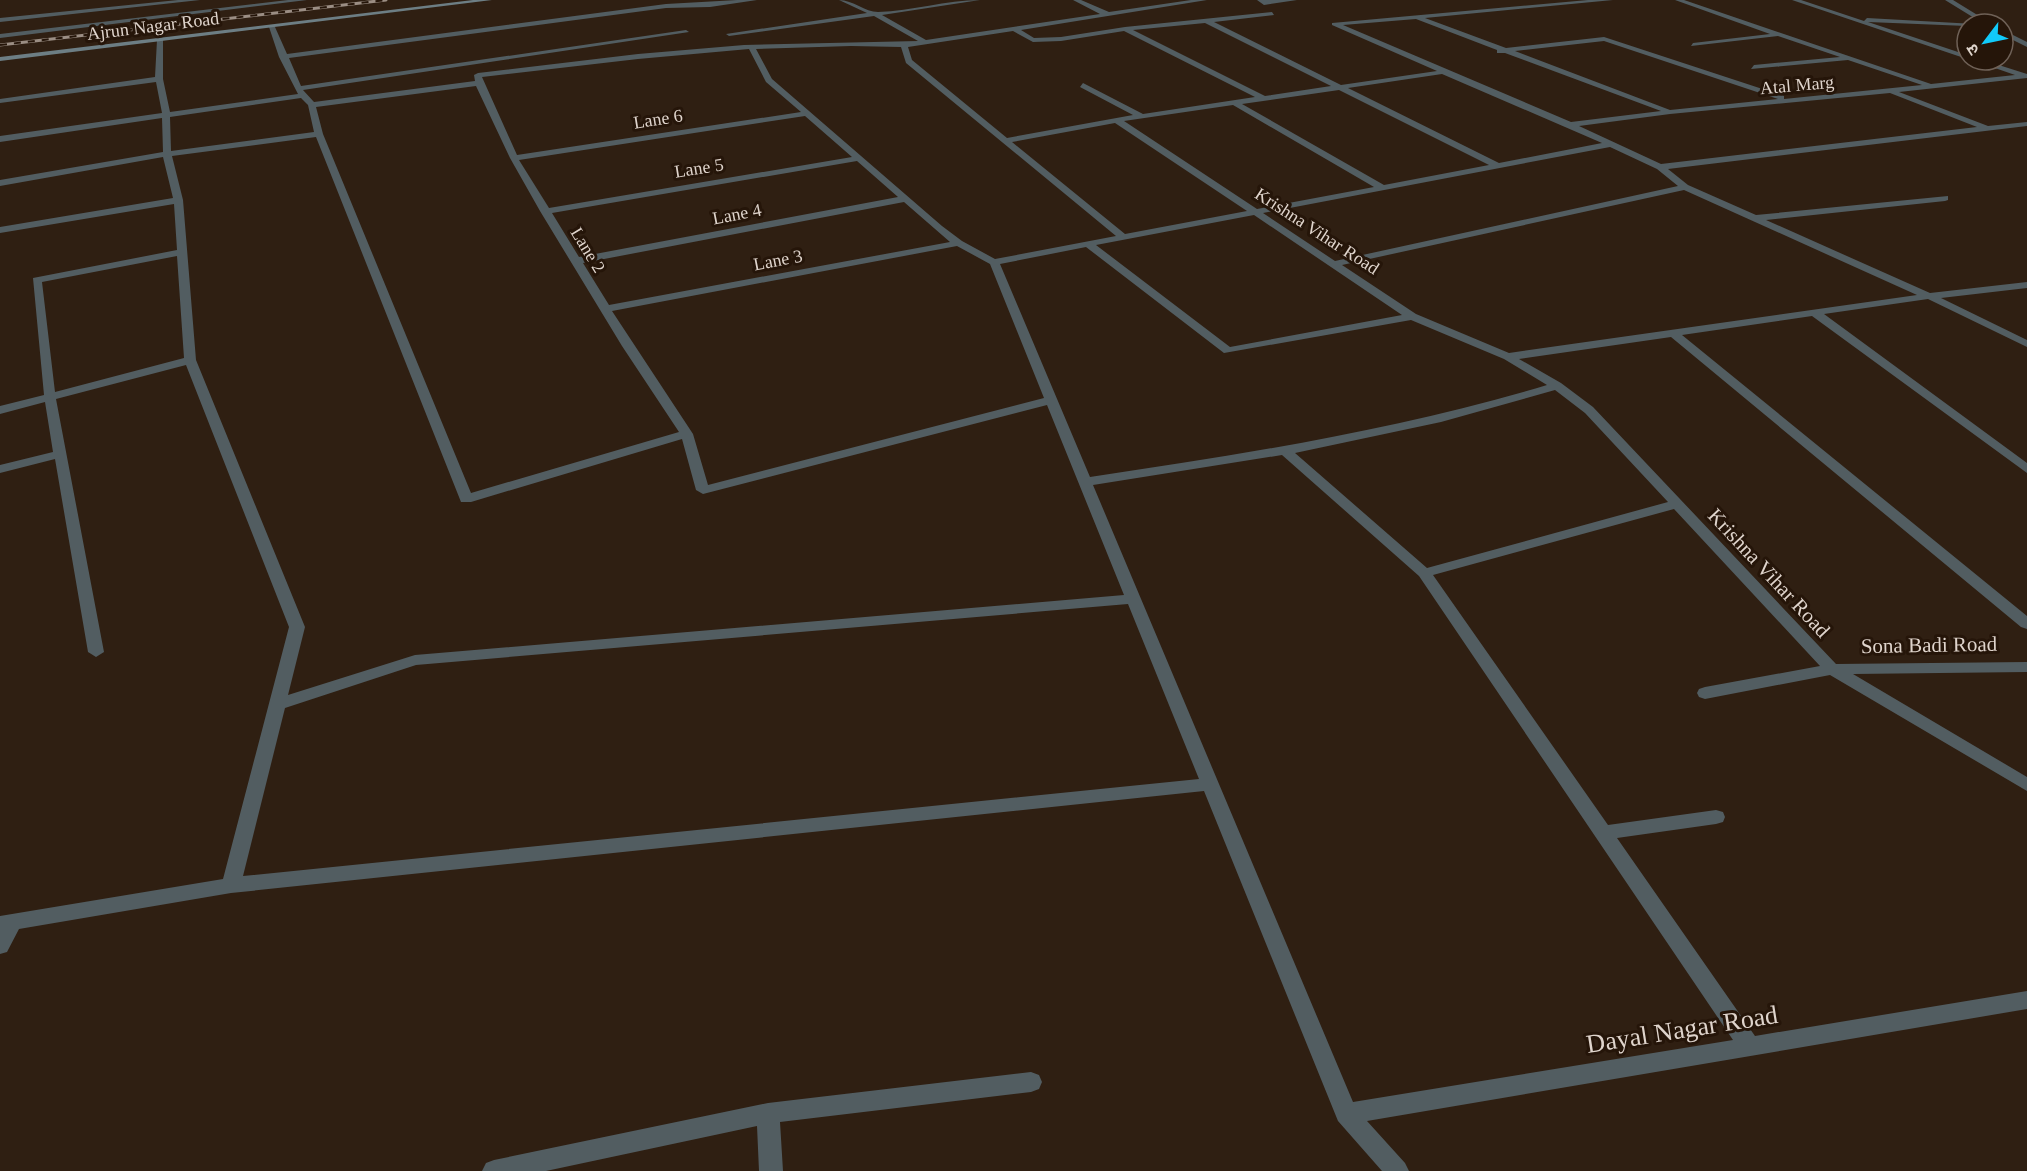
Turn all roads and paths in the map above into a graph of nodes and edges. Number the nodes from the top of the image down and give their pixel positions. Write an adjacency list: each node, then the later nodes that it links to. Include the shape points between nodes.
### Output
1 (197, 0): 25 (street, via 66,10)
2 (243, 0): 17 (street)
3 (304, 0): 17 (street)
4 (489, 0): 28 (street, Ajrun Nagar Road)
5 (754, 0): 42 (street, via 666,6)
6 (842, 0): 19 (street)
7 (977, 0): 19 (street)
8 (1076, 0): 21 (street)
9 (1204, 0): 16 (street)
10 (1260, 0): 11 (street)
11 (1294, 0)
12 (1610, 0): 22 (street)
13 (1678, 0): 33 (street)
14 (1795, 0): 24 (street)
15 (1948, 0): 18 (street)
16 (1189, 2): 21 (street); 23 (street)
17 (250, 6): 34 (street)
18 (1968, 12)
19 (874, 14): 32 (street); 36 (street)
20 (1272, 14): 23 (street)
21 (1109, 15): 29 (street)
22 (1416, 17): 40 (street); 46 (street, via 1334,24)
23 (1222, 19): 26 (street)
24 (1850, 19): 27 (street); 41 (street)
25 (0, 20)
26 (1206, 20): 30 (street); 52 (street)
27 (1955, 23)
28 (272, 27): 35 (street, Ajrun Nagar Road); 42 (street)
29 (1015, 29): 30 (street, via 1033,39 1061,39); 36 (street)
30 (1125, 29): 55 (street)
31 (686, 32): 53 (street)
32 (729, 34)
33 (1780, 34): 38 (street); 43 (street)
34 (0, 36)
35 (160, 40): 44 (street, Ajrun Nagar Road); 48 (street)
36 (925, 42): 37 (street)
37 (904, 45): 39 (street); 70 (street, via 909,61)
38 (1693, 45)
39 (752, 48): 49 (street, via 632,57); 61 (street, via 769,80)
40 (1500, 51): 57 (street, via 1604,39); 60 (street)
41 (1955, 53)
42 (283, 57): 53 (street)
43 (1851, 58): 45 (street); 51 (street)
44 (0, 59)
45 (1754, 68)
46 (1443, 72): 52 (street); 65 (street)
47 (2026, 76): 51 (street, Atal Marg)
48 (159, 79): 56 (street); 62 (street)
49 (478, 79): 59 (street); 73 (street, Lane 2)
50 (1083, 85): 63 (street)
51 (1932, 86): 54 (street, Atal Marg)
52 (1337, 88): 55 (street); 75 (street)
53 (301, 92): 59 (street); 62 (street)
54 (1892, 92): 57 (street, Atal Marg); 67 (street)
55 (1263, 98): 58 (street)
56 (0, 101)
57 (1788, 101): 60 (street, Atal Marg)
58 (1234, 103): 63 (street); 78 (street)
59 (312, 105): 68 (street)
60 (1670, 112): 65 (street, Atal Marg)
61 (807, 113): 73 (street, Lane 6); 74 (street)
62 (166, 114): 69 (street); 72 (street)
63 (1141, 116): 64 (street)
64 (1116, 120): 70 (street); 84 (street, Krishna Vihar Road)
65 (1570, 124): 71 (street)
66 (2027, 124): 67 (street)
67 (1987, 128): 76 (street)
68 (319, 134): 72 (street); 107 (street, via 466,499)
69 (0, 139)
70 (1004, 141): 87 (street)
71 (1612, 144): 75 (street); 76 (street)
72 (167, 154): 77 (street); 82 (street)
73 (514, 158): 83 (street, Lane 2)
74 (859, 158): 81 (street); 83 (street, Lane 5)
75 (1498, 166): 78 (street)
76 (1660, 167): 79 (street)
77 (0, 183)
78 (1381, 187): 84 (street)
79 (1685, 187): 85 (street); 93 (street)
80 (1945, 198): 85 (street)
81 (905, 199): 88 (street); 91 (street, Lane 4)
82 (177, 200): 86 (street); 90 (street)
83 (545, 211): 91 (street, Lane 2)
84 (1253, 211): 87 (street); 93 (street, Krishna Vihar Road)
85 (1753, 218): 95 (street)
86 (0, 230)
87 (1123, 237): 89 (street)
88 (958, 243): 92 (street); 96 (street, Lane 3)
89 (1088, 244): 92 (street); 98 (street, via 1228,351)
90 (182, 252): 102 (street); 104 (street, via 37,280)
91 (576, 261): 96 (street, Lane 2)
92 (994, 262): 105 (street)
93 (1334, 264): 98 (street, Krishna Vihar Road)
94 (2027, 285): 95 (street)
95 (1929, 296): 97 (street); 100 (street)
96 (605, 309): 107 (street, Lane 2)
97 (1815, 313): 99 (street); 110 (street)
98 (1412, 315): 101 (street, Krishna Vihar Road)
99 (1673, 333): 101 (street); 116 (street)
100 (2027, 344)
101 (1508, 357): 103 (street, Krishna Vihar Road)
102 (190, 360): 104 (street); 121 (street, via 297,627)
103 (1557, 386): 108 (street, via 1507,403); 113 (street, Krishna Vihar Road, via 1589,410)
104 (50, 397): 106 (street); 109 (street)
105 (1051, 400): 107 (street, Lane 2, via 703,490); 112 (street)
106 (0, 410)
107 (687, 434)
108 (1287, 452): 112 (street); 114 (street)
109 (61, 454): 111 (street); 117 (street)
110 (2027, 469)
111 (0, 470)
112 (1084, 482): 115 (street)
113 (1678, 504): 114 (street); 119 (street, Krishna Vihar Road)
114 (1424, 573): 125 (street)
115 (1133, 599): 121 (street, via 415,660); 122 (street)
116 (2027, 624)
117 (96, 651)
118 (2027, 667): 119 (street, Sona Badi Road)
119 (1832, 669): 120 (street, Sona Badi Road); 123 (street, Krishna Vihar Road)
120 (1706, 693)
121 (278, 704): 126 (street)
122 (1211, 784): 126 (street); 133 (street)
123 (2027, 785)
124 (1716, 817): 125 (street)
125 (1602, 832): 130 (street)
126 (231, 885): 127 (street)
127 (6, 923): 128 (street)
128 (0, 946)
129 (2027, 1000): 130 (street, Dayal Nagar Road)
130 (1750, 1046): 133 (street, Dayal Nagar Road)
131 (1031, 1082): 132 (street)
132 (768, 1113): 134 (street); 135 (street)
133 (1346, 1114): 136 (street)
134 (494, 1171)
135 (771, 1171)
136 (1397, 1171)

